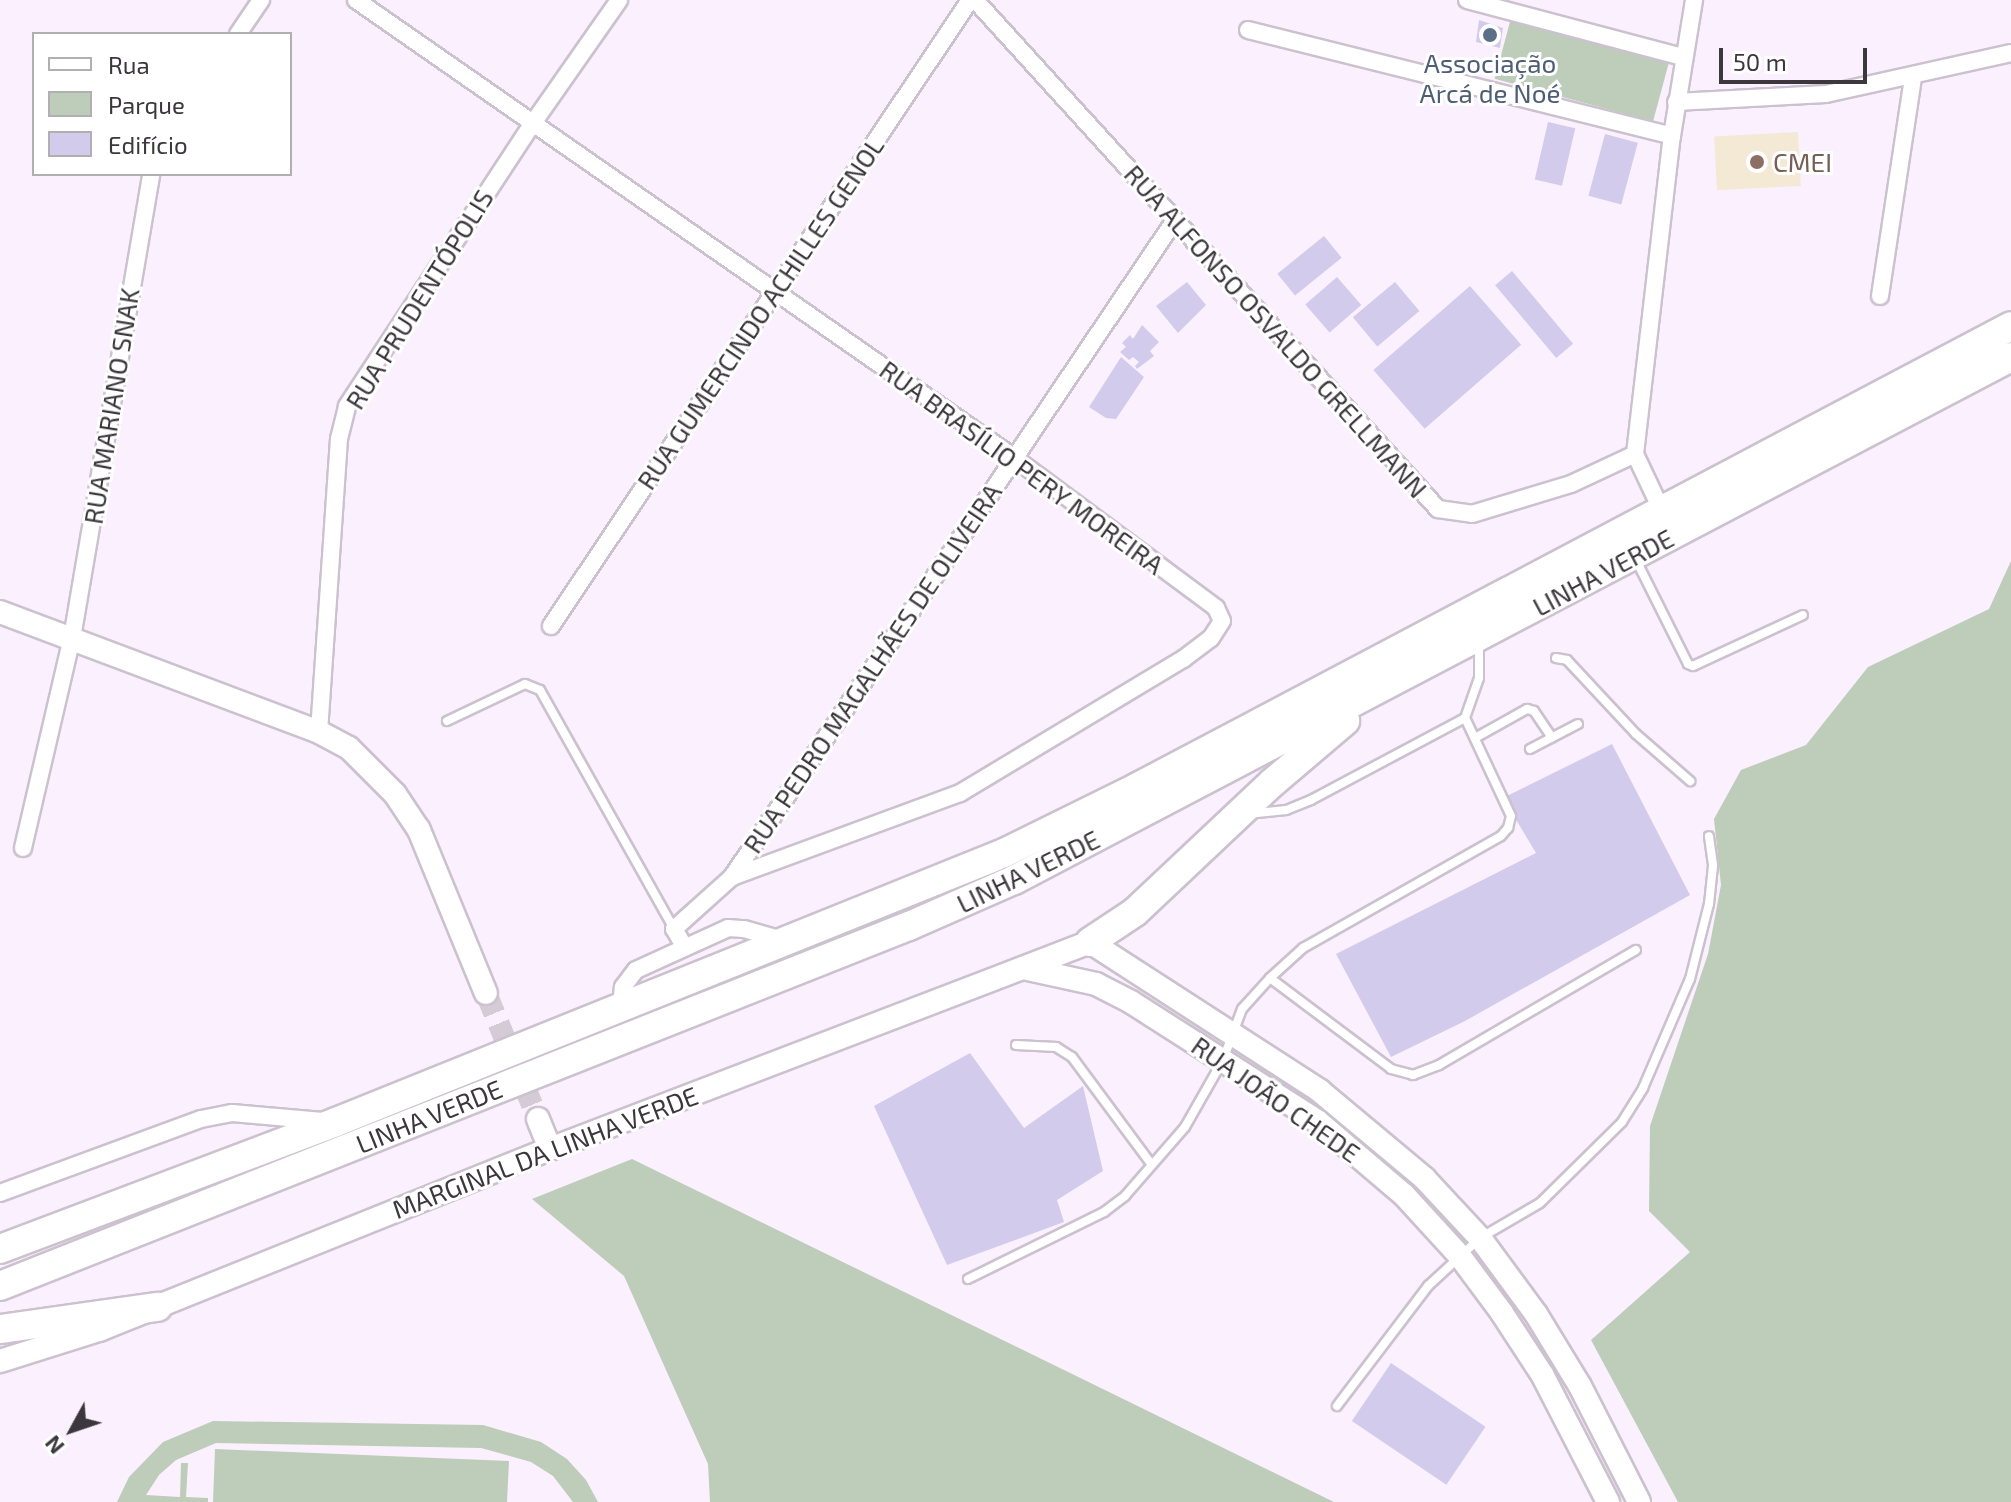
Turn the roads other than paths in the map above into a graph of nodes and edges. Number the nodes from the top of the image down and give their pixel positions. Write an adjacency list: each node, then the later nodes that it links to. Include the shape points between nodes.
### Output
1 (261, 0): 8 (street)
2 (356, 0): 13 (street, RUA BRASÍLIO PERY MOREIRA)
3 (619, 0): 13 (street, RUA PRUDENTÓPOLIS)
4 (972, 0): 16 (street, RUA ALFONSO OSVALDO GRELLMANN); 17 (street, RUA GUMERCINDO ACHILLES GENOL)
5 (1467, 0): 10 (street)
6 (1694, 0): 10 (street)
7 (1248, 30): 14 (street)
8 (239, 32)
9 (2011, 53): 11 (street)
10 (1683, 57): 12 (street)
11 (1913, 77): 12 (street, via 1826,94); 18 (street)
12 (1676, 102): 14 (street)
13 (533, 123): 17 (street, RUA BRASÍLIO PERY MOREIRA); 35 (street, RUA PRUDENTÓPOLIS, via 347,406 339,439)
14 (1672, 136): 21 (street)
15 (151, 176): 28 (street, RUA MARIANO SNAK)
16 (1175, 220): 21 (street, RUA ALFONSO OSVALDO GRELLMANN, via 1438,509 1472,514 1571,484); 22 (street, RUA PEDRO MAGALHÃES DE OLIVEIRA)
17 (775, 291): 22 (street, RUA BRASÍLIO PERY MOREIRA); 27 (street, RUA GUMERCINDO ACHILLES GENOL)
18 (1880, 296)
19 (2011, 326): 23 (highway, LINHA VERDE)
20 (2011, 357): 24 (highway, LINHA VERDE)
21 (1635, 454): 23 (street)
22 (1013, 457): 43 (street, RUA PEDRO MAGALHÃES DE OLIVEIRA); 43 (street, RUA BRASÍLIO PERY MOREIRA, via 1216,608 1222,621 1211,638 960,793)
23 (1661, 509): 45 (highway, LINHA VERDE, via 1072,821)
24 (1634, 556): 26 (lane, via 1693,666); 29 (highway, LINHA VERDE)
25 (0, 612): 28 (main road)
26 (1803, 615)
27 (551, 626)
28 (72, 638): 35 (main road); 42 (street, RUA MARIANO SNAK)
29 (1479, 638): 31 (highway, LINHA VERDE); 32 (lane, via 1479,678)
30 (1556, 658): 39 (lane, via 1567,660 1636,734)
31 (1385, 687): 40 (highway); 65 (highway, LINHA VERDE, via 1067,854 950,909)
32 (1465, 718): 36 (lane); 40 (lane, via 1311,800 1286,810)
33 (447, 721): 44 (lane, via 525,684 540,690)
34 (1578, 724): 37 (lane)
35 (319, 732): 51 (main road, via 349,748 395,794 419,830)
36 (1475, 738): 37 (lane, via 1527,709); 50 (lane, via 1511,816 1508,828 1303,948)
37 (1552, 738): 38 (lane)
38 (1530, 749)
39 (1690, 781)
40 (1237, 815): 46 (highway, via 1135,912)
41 (1709, 836): 61 (lane, via 1709,904 1690,979 1643,1088 1622,1122 1540,1203)
42 (23, 848)
43 (732, 877): 44 (street, RUA PEDRO MAGALHÃES DE OLIVEIRA)
44 (674, 929): 47 (street)
45 (788, 942): 47 (street, via 728,928); 52 (highway, LINHA VERDE)
46 (1090, 942): 49 (main road, MARGINAL DA LINHA VERDE); 53 (main road, RUA JOÃO CHEDE)
47 (684, 946): 52 (street, via 627,977)
48 (1636, 950): 50 (lane, via 1413,1075 1391,1069)
49 (1022, 968): 55 (main road, RUA JOÃO CHEDE, via 1073,977 1114,993); 58 (main road, MARGINAL DA LINHA VERDE)
50 (1270, 978): 53 (lane, via 1242,1009)
51 (486, 993)
52 (621, 1008): 57 (highway, LINHA VERDE)
53 (1234, 1034): 55 (lane); 61 (main road, RUA JOÃO CHEDE, via 1320,1091 1390,1147)
54 (1016, 1045): 59 (lane, via 1056,1047 1072,1057)
55 (1223, 1060): 59 (lane, via 1185,1127); 63 (main road, RUA JOÃO CHEDE, via 1344,1142 1404,1195)
56 (538, 1119): 58 (main road)
57 (336, 1122): 60 (street, via 232,1113 201,1119); 62 (highway, LINHA VERDE)
58 (550, 1149): 66 (main road, MARGINAL DA LINHA VERDE)
59 (1152, 1165): 64 (lane, via 1104,1212)
60 (0, 1193)
61 (1480, 1238): 63 (lane); 71 (main road, RUA JOÃO CHEDE, via 1558,1349)
62 (0, 1249)
63 (1459, 1255): 69 (lane, via 1428,1286); 70 (main road, RUA JOÃO CHEDE, via 1543,1376)
64 (968, 1279)
65 (0, 1286)
66 (157, 1307): 67 (highway); 68 (main road, MARGINAL DA LINHA VERDE)
67 (0, 1329)
68 (0, 1361)
69 (1337, 1406)
70 (1608, 1502)
71 (1639, 1502)

